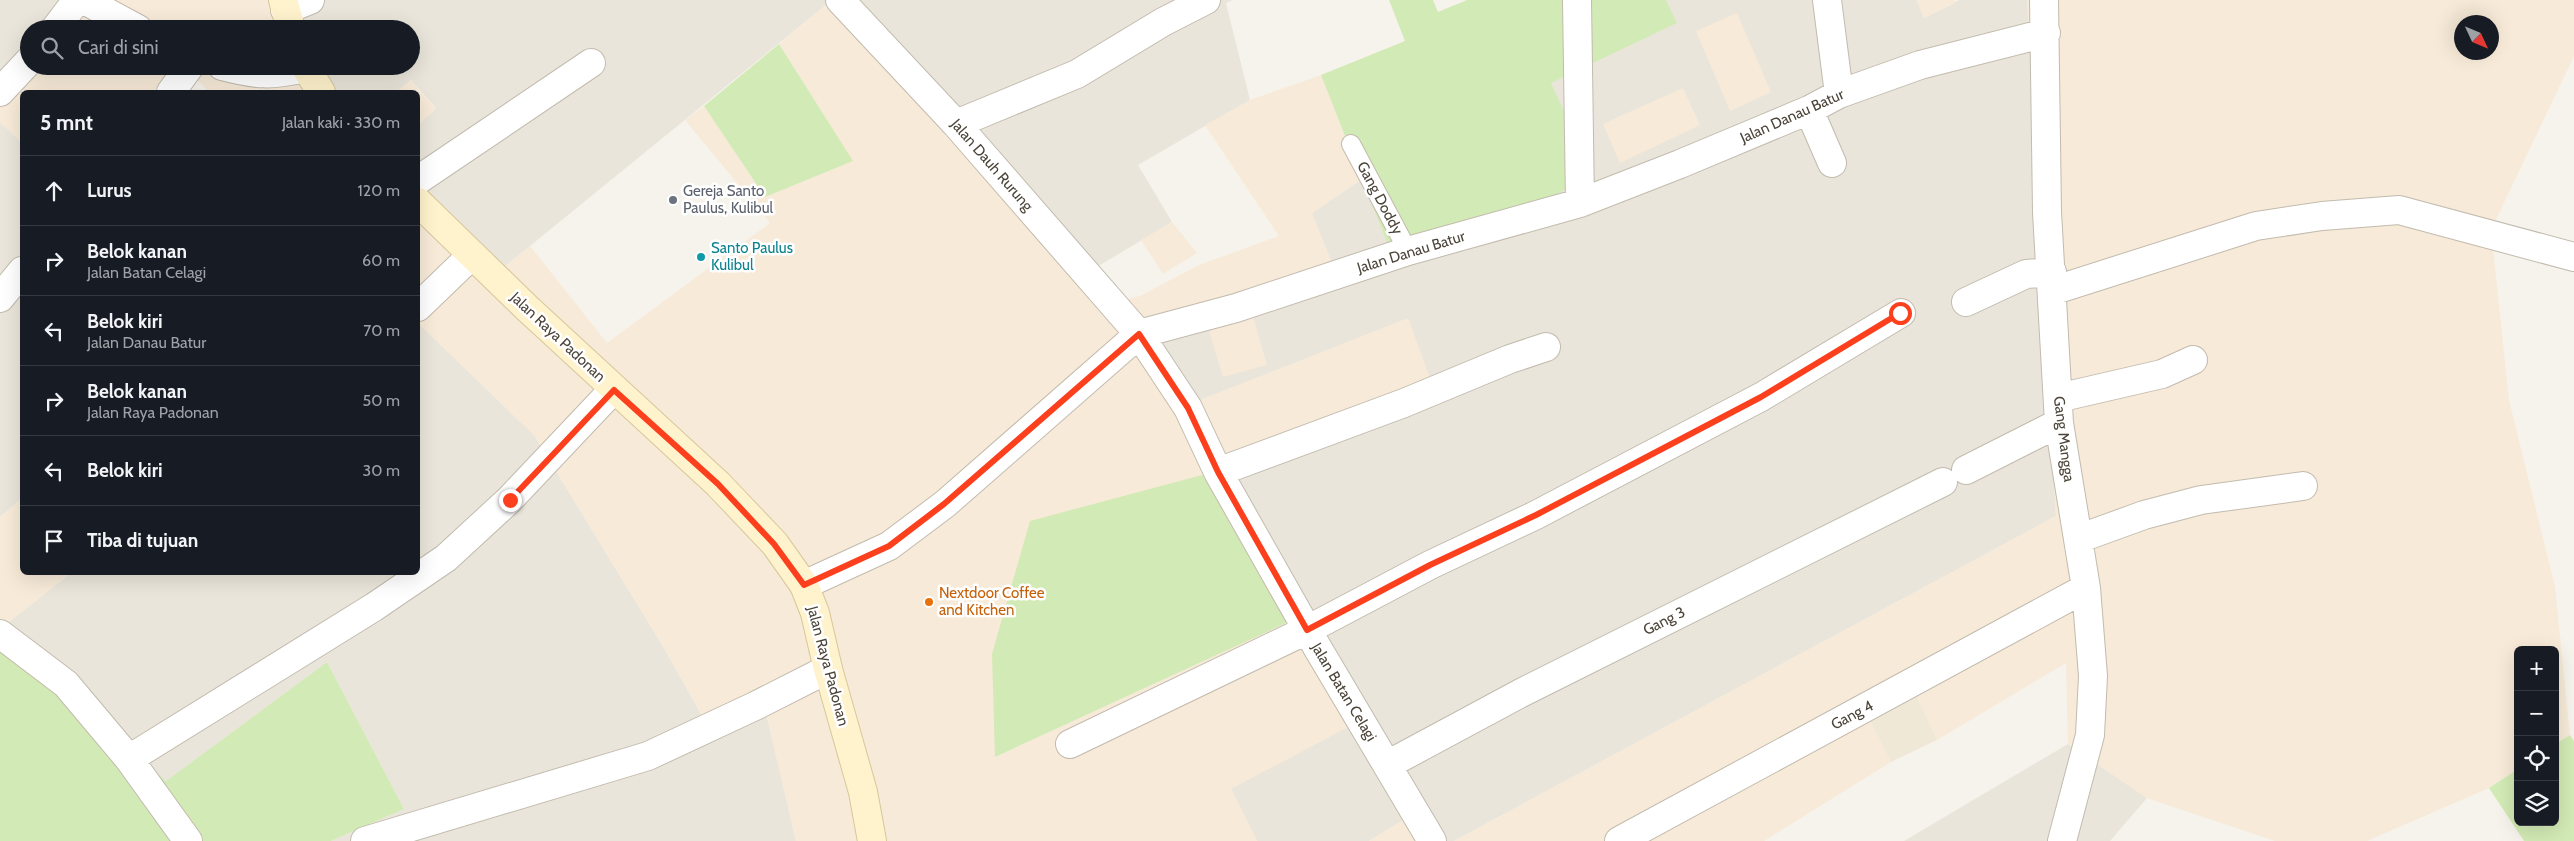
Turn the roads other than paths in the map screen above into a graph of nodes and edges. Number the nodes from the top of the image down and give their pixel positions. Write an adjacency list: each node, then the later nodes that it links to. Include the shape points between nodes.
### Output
1 (77, 0): 10 (street)
2 (84, 0): 11 (street)
3 (310, 0): 9 (street)
4 (840, 0): 22 (street, Jalan Dauh Rurung)
5 (1206, 0): 22 (street, via 1077,74)
6 (1577, 0): 26 (street)
7 (1827, 0): 20 (street)
8 (2044, 0): 12 (street)
9 (286, 13)
10 (62, 20)
11 (121, 20)
12 (2046, 33): 20 (street, Jalan Danau Batur, via 1920,65); 32 (street, Gang Mangga, via 2047,212)
13 (591, 63): 25 (street)
14 (20, 71): 19 (street)
15 (183, 75): 17 (street)
16 (310, 75): 18 (main road)
17 (172, 90)
18 (320, 90)
19 (0, 92)
20 (1839, 94): 21 (street, Jalan Danau Batur)
21 (1809, 110): 24 (street); 26 (street, Jalan Danau Batur)
22 (956, 124): 37 (street, Jalan Dauh Rurung)
23 (1351, 144): 28 (lane, Gang Doddy)
24 (1832, 164)
25 (420, 179)
26 (1580, 203): 28 (street, Jalan Danau Batur)
27 (420, 204): 29 (main road, Jalan Raya Padonan)
28 (1408, 251): 37 (street, Jalan Danau Batur, via 1236,308)
29 (472, 255): 35 (street); 40 (main road, Jalan Raya Padonan)
30 (2574, 257): 32 (street, via 2400,210 2322,216 2256,226)
31 (20, 274): 33 (street)
32 (2052, 282): 34 (street, via 2026,274); 41 (street, Gang Mangga)
33 (0, 298)
34 (1966, 302)
35 (420, 305)
36 (1900, 313): 47 (street, via 1761,397)
37 (1139, 334): 42 (street, Jalan Batan Celagi, via 1188,408); 45 (street, Jalan Danau Batur, via 929,516 889,546)
38 (1546, 347): 42 (street, via 1404,404)
39 (2193, 360): 41 (street, Gang 3)
40 (614, 390): 45 (main road, Jalan Raya Padonan, via 718,484 774,544); 51 (street, via 510,500 446,558 374,607)
41 (2058, 411): 44 (street, Gang Mangga); 52 (street, Gang 3, via 1954,476 1530,688)
42 (1218, 472): 47 (street, Jalan Batan Celagi)
43 (2303, 486): 44 (street, via 2201,500 2144,515)
44 (2078, 539): 46 (street, Gang Mangga)
45 (804, 585): 49 (main road, Jalan Raya Padonan, via 815,613)
46 (2086, 588): 57 (street, Gang 4); 58 (street, Gang Mangga, via 2093,676 2090,735)
47 (1307, 630): 50 (street); 52 (street, Jalan Batan Celagi)
48 (0, 634): 51 (street, via 66,684)
49 (828, 669): 54 (street, via 648,756); 55 (main road, Jalan Raya Padonan, via 863,792)
50 (1070, 744)
51 (129, 759): 53 (street)
52 (1387, 765): 56 (street, Jalan Batan Celagi)
53 (188, 841)
54 (365, 841)
55 (872, 841)
56 (1432, 841)
57 (1619, 841)
58 (2062, 841)

